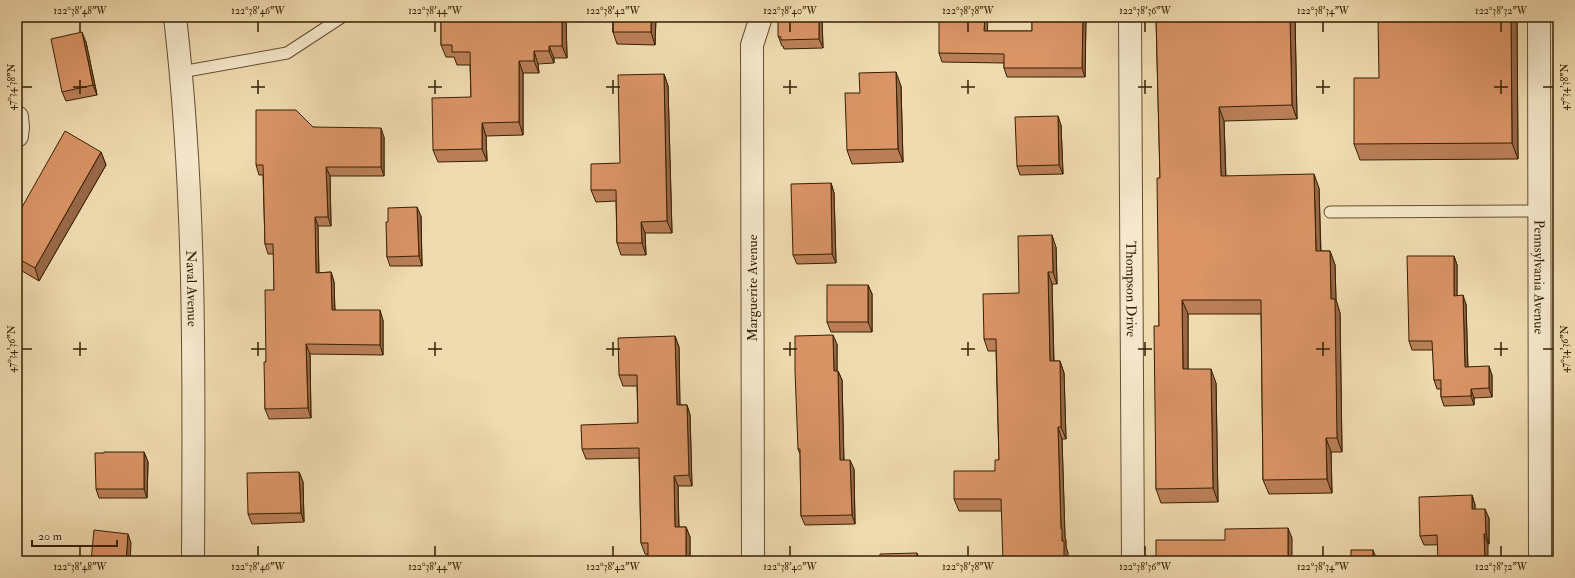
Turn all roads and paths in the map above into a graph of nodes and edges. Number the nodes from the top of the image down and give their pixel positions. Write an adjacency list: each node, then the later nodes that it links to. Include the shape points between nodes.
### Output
1 (175, 17): 6 (street, Naval Avenue)
2 (342, 17): 6 (lane, via 287,53)
3 (761, 17): 12 (street, Marguerite Avenue, via 752,46)
4 (1130, 17): 13 (street, Thompson Drive)
5 (1539, 17): 9 (street, Pennsylvania Avenue)
6 (181, 72): 11 (street, Naval Avenue, via 190,217 194,393)
7 (17, 117): 8 (street)
8 (17, 136)
9 (1539, 211): 10 (lane); 14 (street, Pennsylvania Avenue)
10 (1330, 212)
11 (193, 561)
12 (753, 561)
13 (1133, 561)
14 (1540, 561)

